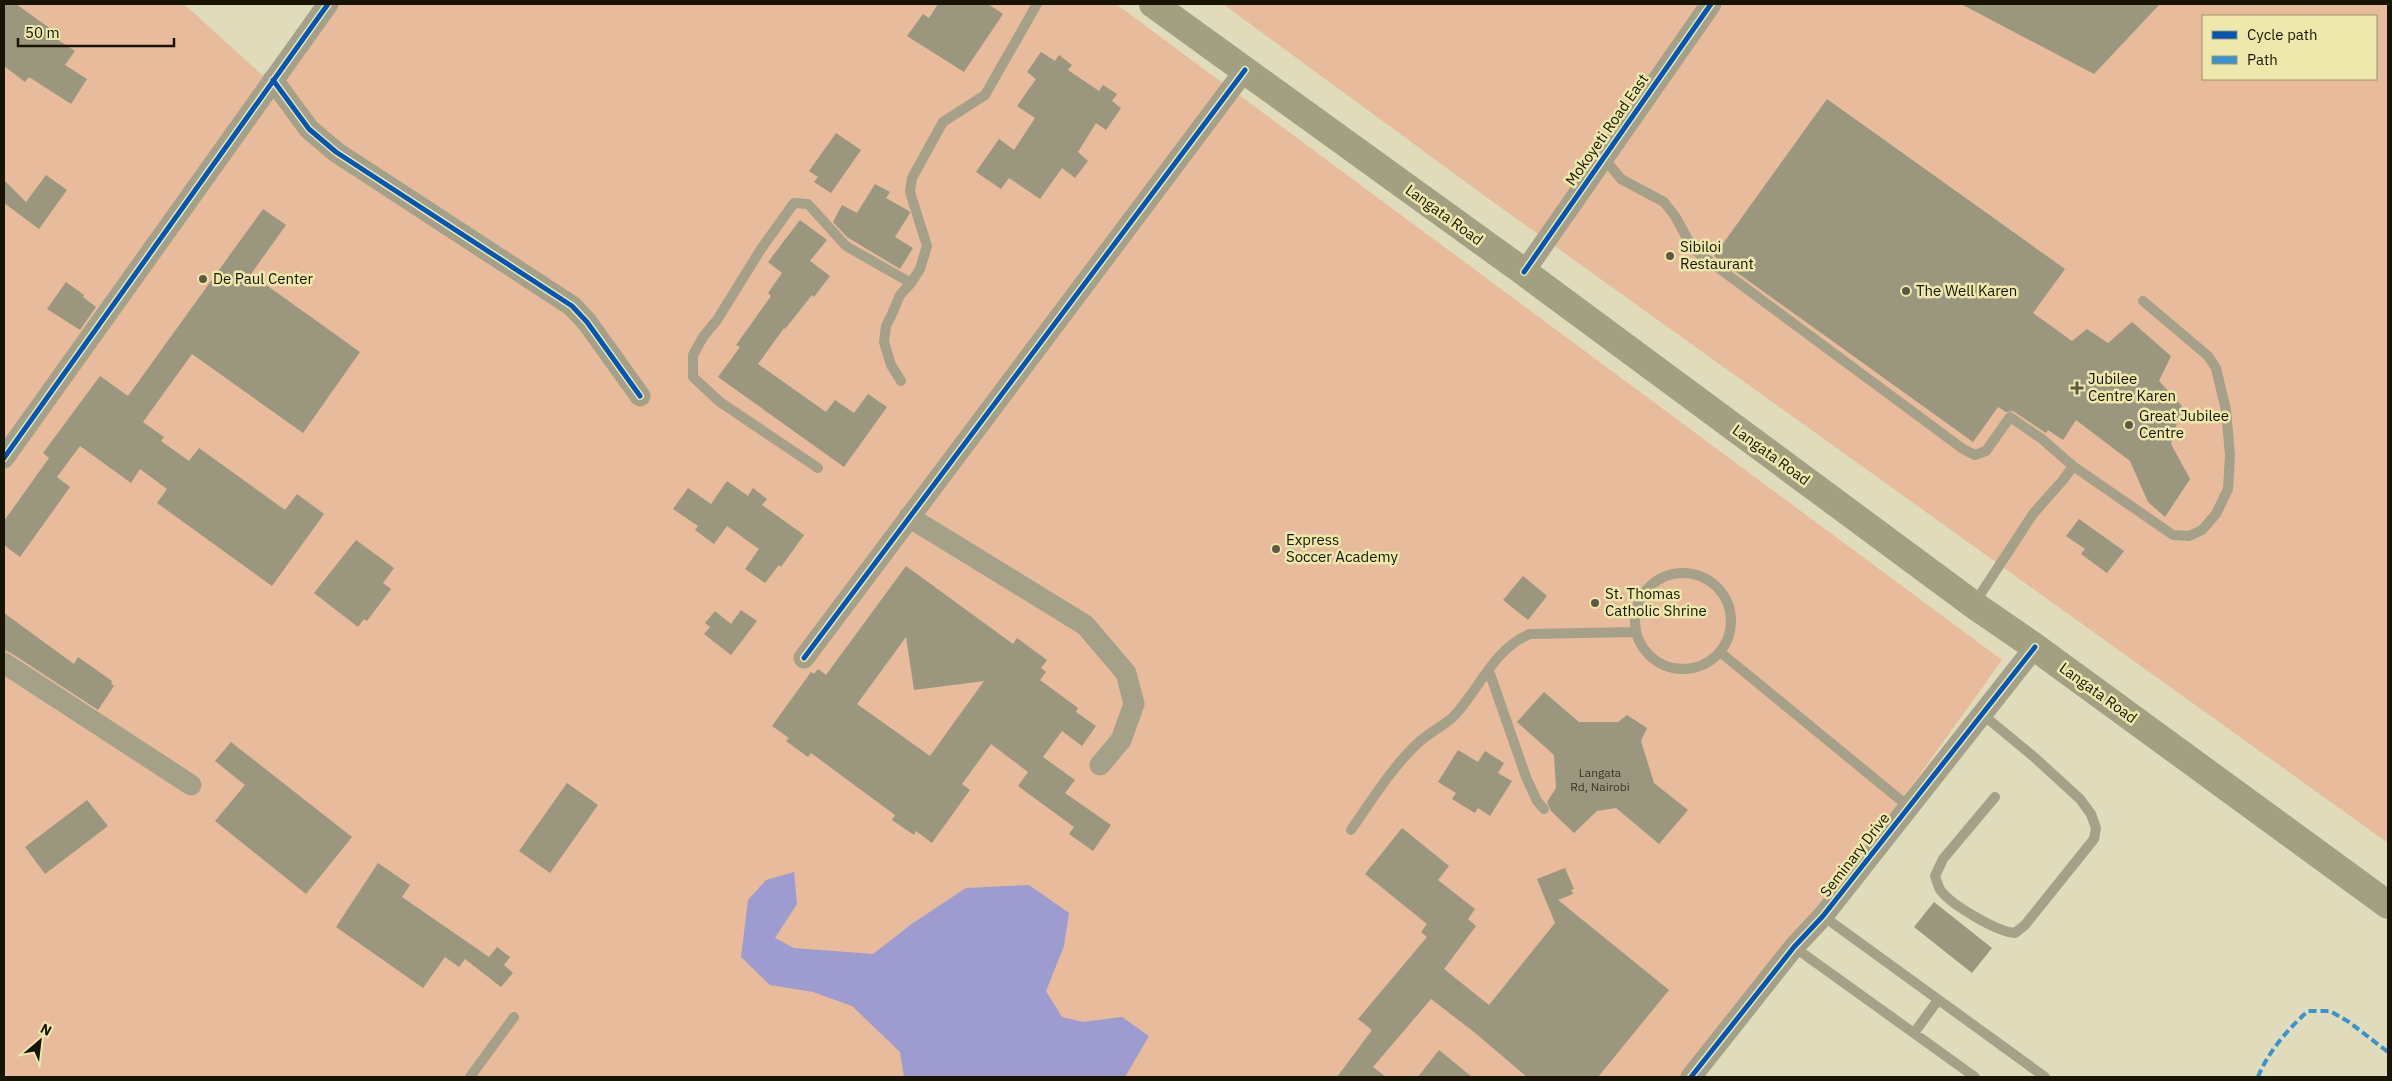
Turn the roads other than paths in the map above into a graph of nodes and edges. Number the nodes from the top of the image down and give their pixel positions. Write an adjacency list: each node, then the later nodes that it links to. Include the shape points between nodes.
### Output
1 (328, 4): 6 (street)
2 (1036, 4): 9 (lane, via 985,95 943,122 912,178 910,192 927,246 920,269)
3 (1154, 4): 5 (main road, Langata Road)
4 (1711, 4): 7 (street, Mokoyeti Road East)
5 (1245, 70): 8 (main road, Langata Road); 16 (street)
6 (273, 80): 12 (street, via 309,129 336,152 572,306); 13 (street)
7 (1603, 157): 8 (street, Mokoyeti Road East); 14 (lane, via 1621,179 1664,202 1693,248 1962,449 1975,455 1984,453 2010,417)
8 (1524, 272): 17 (main road, Langata Road)
9 (911, 283): 11 (lane, via 900,294 886,326 884,342 891,365); 15 (lane, via 846,246 808,204 794,203 717,320 702,337 693,356 693,376 720,402)
10 (2143, 301): 14 (lane, via 2208,356 2216,368 2226,410 2228,489 2216,514 2202,530 2189,536 2173,535)
11 (901, 381)
12 (640, 396)
13 (4, 458)
14 (2073, 466): 17 (lane, via 2033,514)
15 (818, 468)
16 (909, 517): 21 (street); 25 (street, via 1085,625 1126,673 1134,704 1121,740)
17 (1974, 605): 19 (main road, Langata Road)
18 (1636, 632): 20 (lane, via 1649,655 1672,668 1690,669 1707,664); 20 (lane, via 1635,614 1640,598 1652,584 1667,575 1685,573 1702,577 1717,587 1727,602 1732,619 1729,637); 23 (lane, via 1530,634 1519,638)
19 (2035, 646): 24 (street, Seminary Drive); 31 (main road, Langata Road)
20 (1720, 652): 28 (lane)
21 (804, 658)
22 (4, 663): 26 (street)
23 (1489, 671): 29 (lane, via 1526,776); 30 (lane, via 1452,717 1419,742 1386,779)
24 (1982, 714): 27 (lane, via 2080,799 2092,814 2096,828 2094,839 2025,925 2015,933 2005,932 1972,915 1940,891 1935,876 1943,859); 28 (street, Seminary Drive)
25 (1100, 765)
26 (191, 785)
27 (1995, 797)
28 (1909, 807): 32 (street, Seminary Drive)
29 (1544, 809)
30 (1351, 830)
31 (2388, 905)
32 (1823, 916): 33 (street, Seminary Drive); 34 (lane)
33 (1794, 947): 36 (lane); 38 (street, Seminary Drive)
34 (1938, 1000): 36 (lane); 40 (lane)
35 (514, 1017): 37 (lane)
36 (1914, 1033): 39 (lane)
37 (470, 1077)
38 (1691, 1077)
39 (1975, 1077)
40 (2045, 1077)

